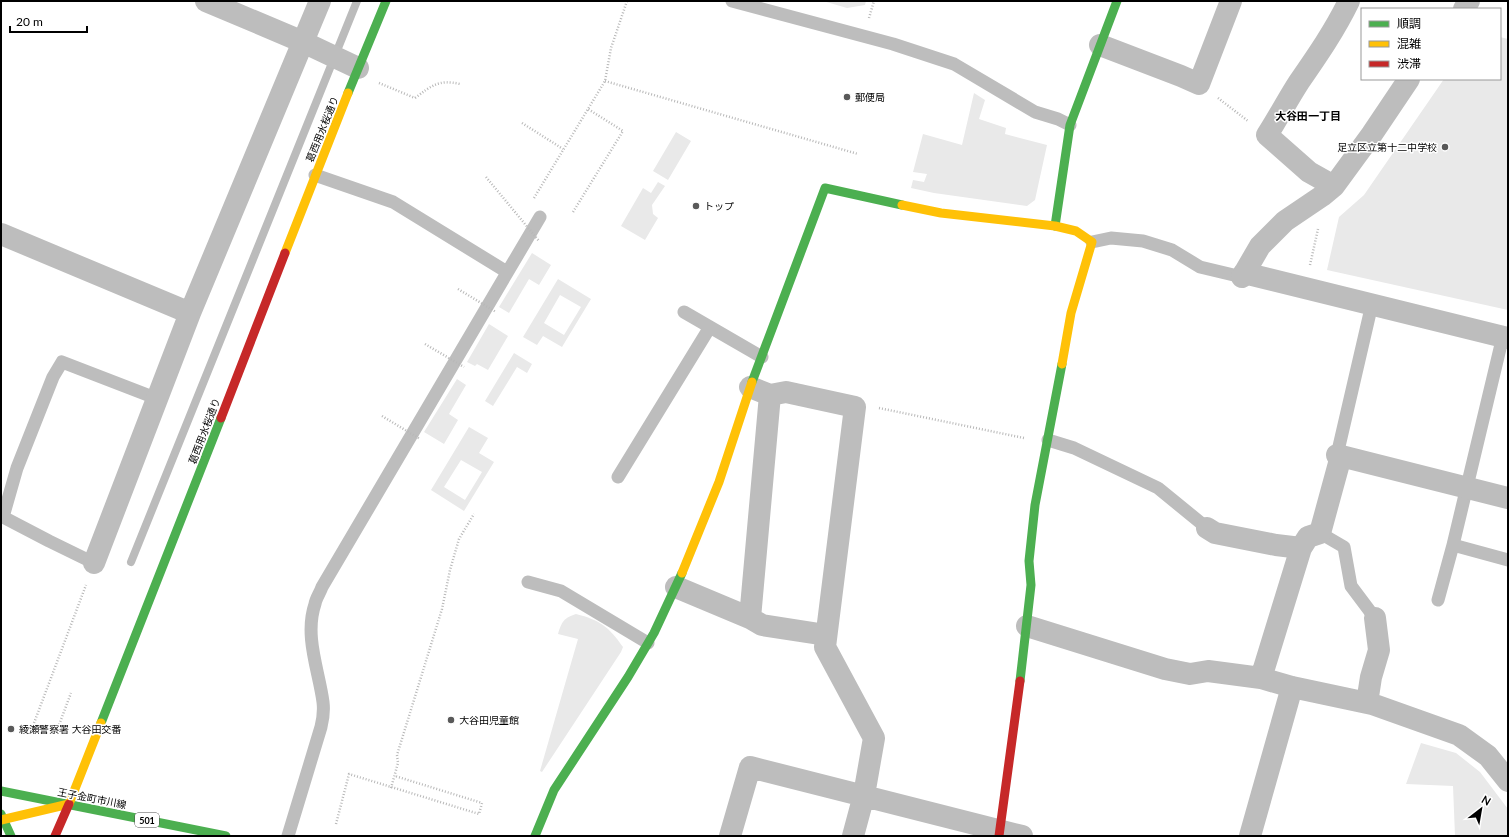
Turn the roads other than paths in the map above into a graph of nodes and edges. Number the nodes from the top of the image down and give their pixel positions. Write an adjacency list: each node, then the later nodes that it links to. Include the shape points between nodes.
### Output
1 (206, 1): 8 (street)
2 (320, 1): 8 (street)
3 (386, 1): 10 (street, 葛西用水桜通り)
4 (732, 1): 12 (lane, via 893,44 954,64 1035,112)
5 (1117, 1): 9 (street)
6 (1231, 1): 9 (street, via 1199,84)
7 (1349, 1): 14 (street, via 1267,136 1309,172)
8 (307, 44): 10 (street); 23 (street)
9 (1100, 45): 12 (street)
10 (350, 65): 13 (street, 葛西用水桜通り)
11 (1408, 80): 14 (street)
12 (1070, 125): 16 (street)
13 (315, 175): 19 (lane, via 393,202); 55 (street, 葛西用水桜通り)
14 (1334, 186): 20 (street, via 1285,221 1260,246)
15 (540, 217): 19 (lane)
16 (1055, 226): 18 (street, via 1076,231); 26 (street, via 941,213 825,188)
17 (1, 234): 23 (street)
18 (1092, 242): 20 (lane, via 1111,238 1143,241 1172,250 1200,267); 30 (street, via 1071,313)
19 (507, 272): 62 (lane, via 322,587 314,605 311,625 323,703 322,727)
20 (1243, 275): 21 (street)
21 (1372, 304): 25 (street); 31 (lane)
22 (684, 312): 24 (lane)
23 (190, 313): 29 (street)
24 (710, 326): 26 (lane); 32 (lane)
25 (1506, 337): 33 (lane)
26 (762, 357): 27 (street)
27 (750, 387): 28 (street); 42 (street, via 719,482)
28 (770, 395): 44 (street); 47 (street, via 786,392 855,407)
29 (158, 399): 40 (street); 40 (lane, via 62,362 53,377 17,468 3,517)
30 (1048, 442): 35 (lane, via 1074,448 1158,488); 46 (street, via 1034,512)
31 (1339, 455): 33 (street); 36 (street)
32 (618, 477)
33 (1466, 487): 34 (street); 37 (lane)
34 (1508, 498)
35 (1207, 528): 38 (street, via 1215,533)
36 (1320, 533): 38 (street, via 1308,537); 45 (lane, via 1344,547 1351,586)
37 (1453, 545): 39 (lane); 43 (lane)
38 (1300, 548): 49 (street)
39 (1508, 560)
40 (94, 563)
41 (528, 582): 48 (lane, via 561,591)
42 (676, 587): 44 (street); 48 (street)
43 (1438, 600)
44 (750, 618): 47 (street, via 762,625)
45 (1375, 618): 51 (street, via 1380,650 1371,677)
46 (1027, 626): 49 (street, via 1165,669 1190,674 1208,671); 58 (street)
47 (826, 635): 54 (street, via 825,647 874,738)
48 (648, 643): 63 (street, via 554,790)
49 (1261, 678): 50 (street)
50 (1292, 687): 51 (street); 67 (street)
51 (1367, 703): 52 (street, via 1459,735 1488,756)
52 (1508, 781)
53 (1, 791): 55 (street, 王子金町市川線 / 501)
54 (864, 795): 58 (street); 64 (street, via 750,767); 65 (street)
55 (69, 804): 56 (street); 57 (street, 王子金町市川線 / 501); 60 (street, 葛西用水桜通り)
56 (2, 818): 59 (street)
57 (173, 831): 61 (street, 王子金町市川線 / 501)
58 (999, 833): 66 (street)
59 (11, 836)
60 (55, 836)
61 (226, 836)
62 (288, 836)
63 (536, 836)
64 (730, 836)
65 (853, 836)
66 (1022, 836)
67 (1250, 836)

